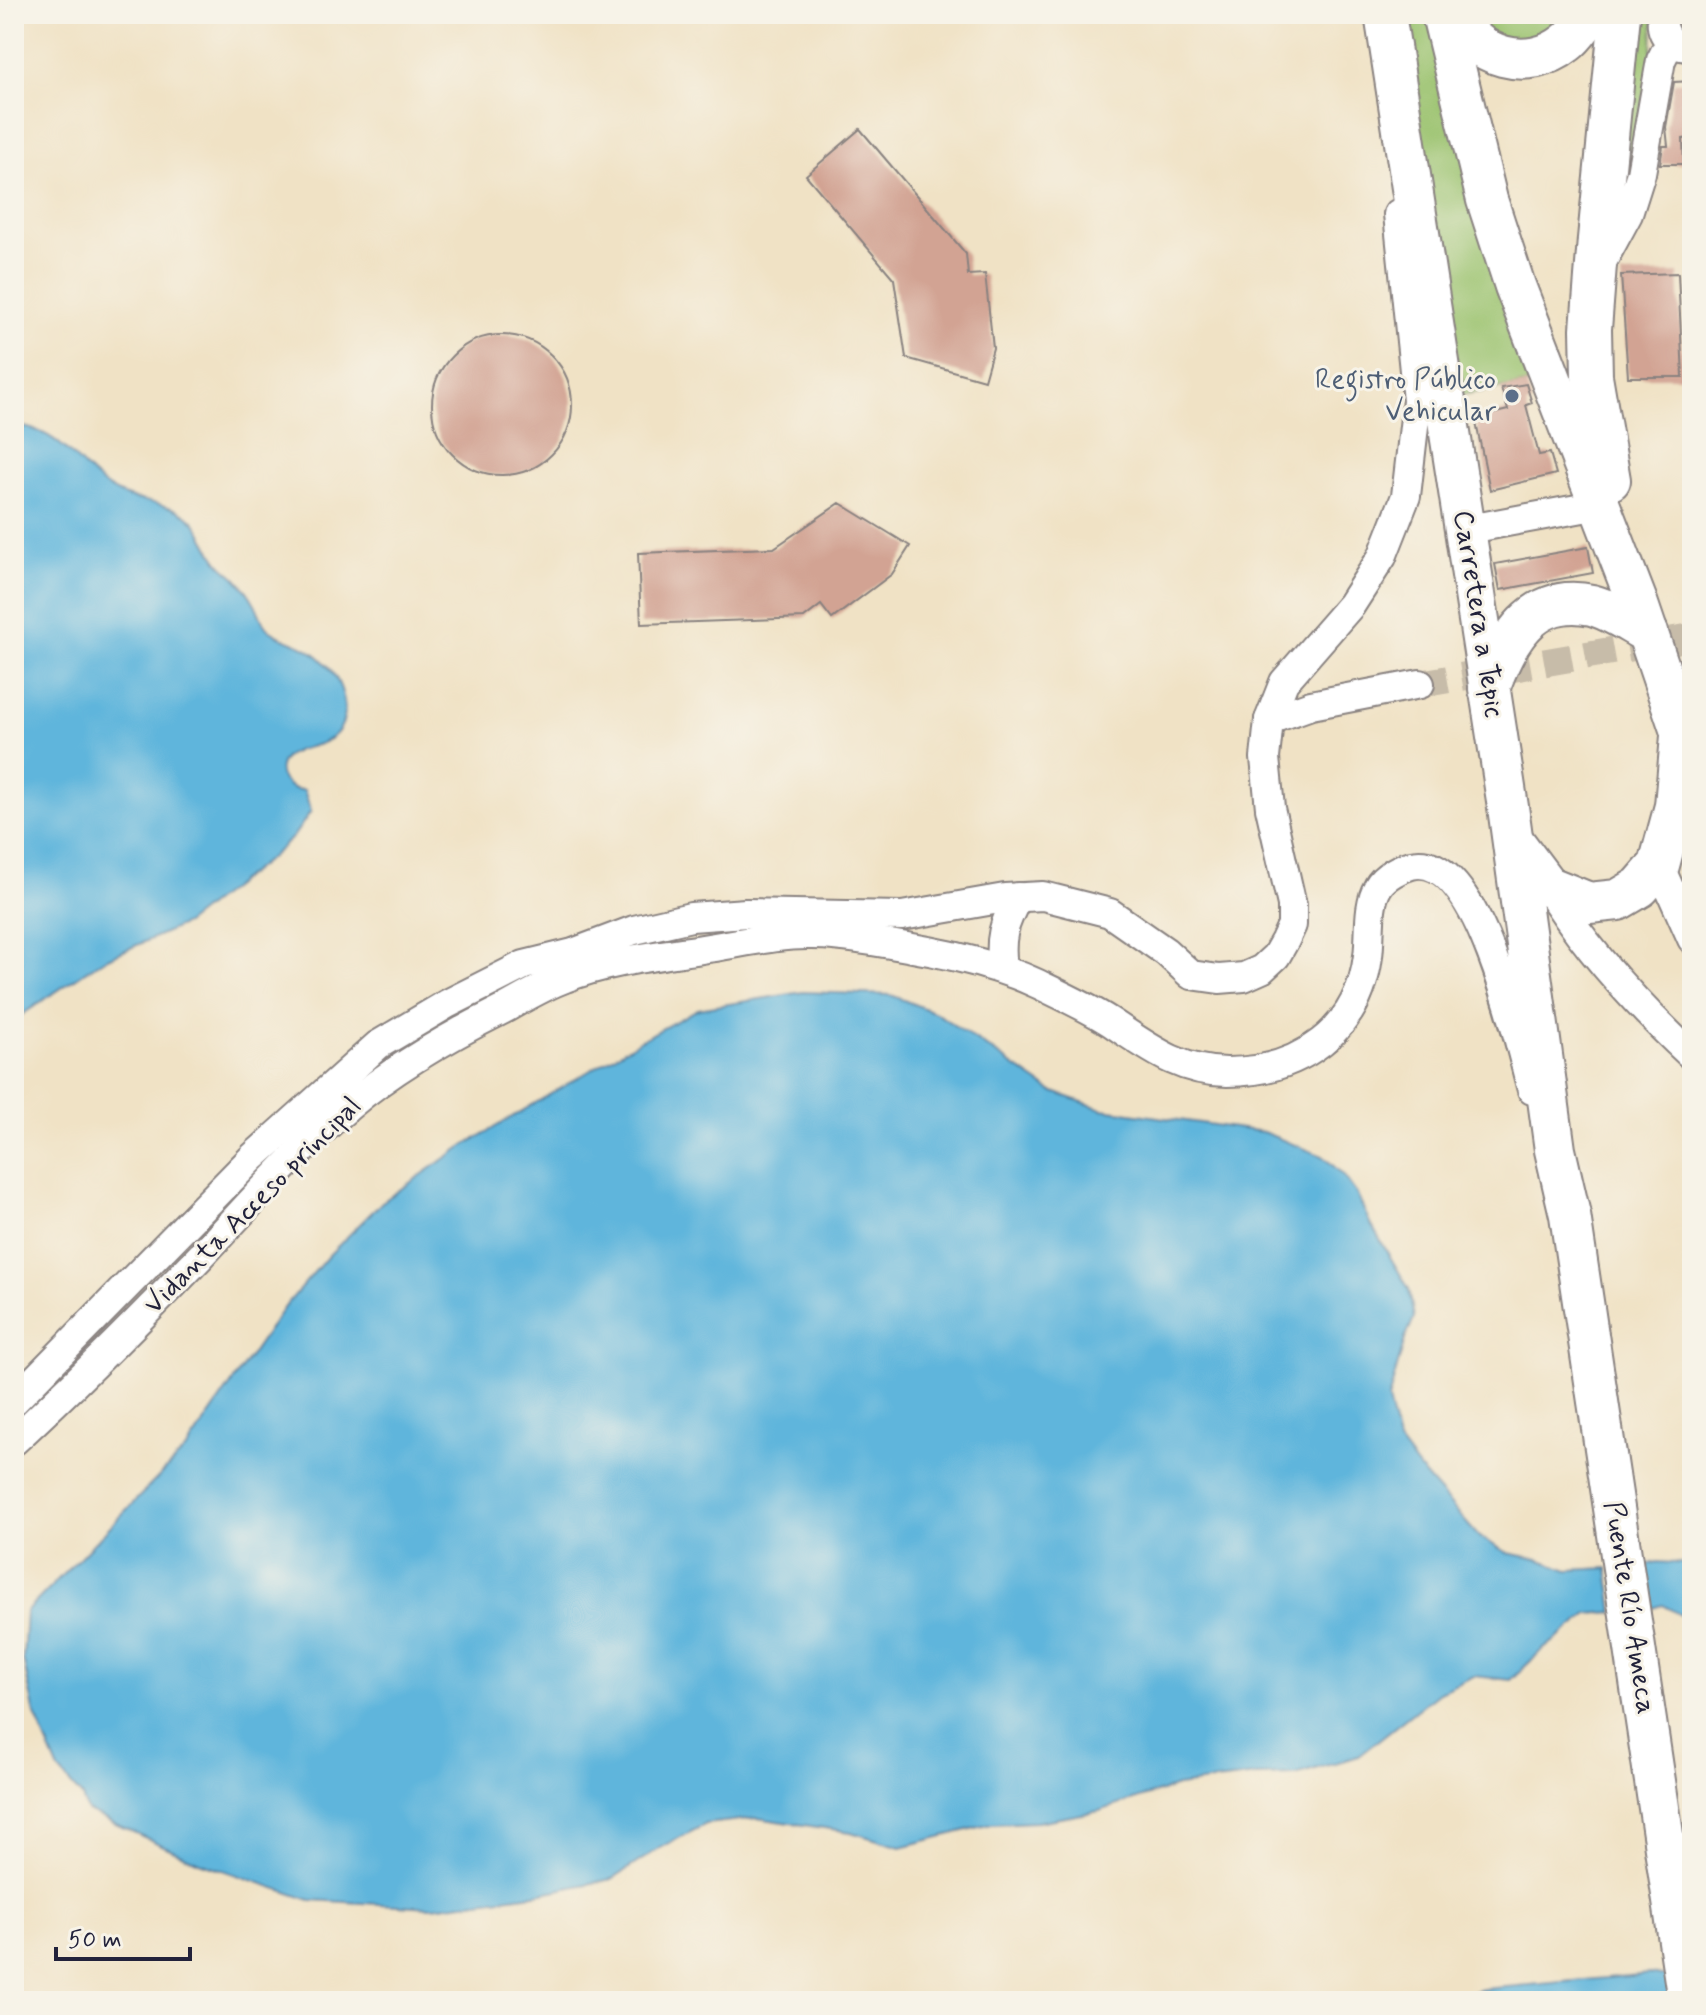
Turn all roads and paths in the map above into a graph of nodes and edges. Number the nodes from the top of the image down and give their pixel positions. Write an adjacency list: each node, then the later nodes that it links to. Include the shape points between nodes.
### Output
1 (1385, 14): 8 (highway, Carretera a Tepic)
2 (1442, 14): 10 (highway, via 1487,200)
3 (1456, 14): 4 (highway, via 1475,44 1519,59 1567,43)
4 (1591, 14)
5 (1620, 14): 9 (highway)
6 (1663, 14): 7 (street, via 1662,30)
7 (1683, 45): 9 (street, via 1666,50 1661,60 1641,173 1628,214)
8 (1404, 142): 11 (highway, Carretera a Tepic); 15 (street, via 1396,195 1417,400 1406,496 1382,557 1351,605 1284,682)
9 (1595, 275): 12 (highway, via 1591,329 1598,421)
10 (1599, 505): 11 (street); 12 (highway)
11 (1464, 530): 14 (highway, Carretera a Tepic)
12 (1642, 617): 14 (highway, via 1562,602 1536,613 1511,638); 16 (highway)
13 (1420, 684): 15 (street, via 1311,705)
14 (1489, 689): 17 (highway, Carretera a Tepic)
15 (1269, 720): 20 (street, via 1265,758 1270,808 1292,925 1276,956 1262,969 1244,977 1191,975 1110,913 1043,896)
16 (1686, 750): 18 (highway)
17 (1513, 840): 19 (highway); 24 (highway, Carretera a Tepic)
18 (1659, 865): 19 (highway, via 1640,887 1618,900 1589,903); 21 (street)
19 (1547, 886): 23 (street, via 1572,927)
20 (1018, 897): 22 (street, via 1000,943); 26 (street, via 902,916 691,917 524,965 378,1045 253,1157)
21 (1692, 939)
22 (1003, 969): 24 (street, Vidanta Acceso principal, via 1098,1015 1175,1062 1224,1072 1277,1066 1332,1034 1356,999 1368,963 1378,886 1406,866 1423,863 1439,868 1452,880 1497,962 1538,1112); 27 (street, Vidanta Acceso principal, via 872,941 808,934 631,960 565,978 458,1032 348,1107)
23 (1692, 1056)
24 (1555, 1150): 25 (highway, Carretera a Tepic)
25 (1570, 1215): 28 (highway, Puente Río Ameca)
26 (14, 1401)
27 (14, 1441)
28 (1688, 2001)

